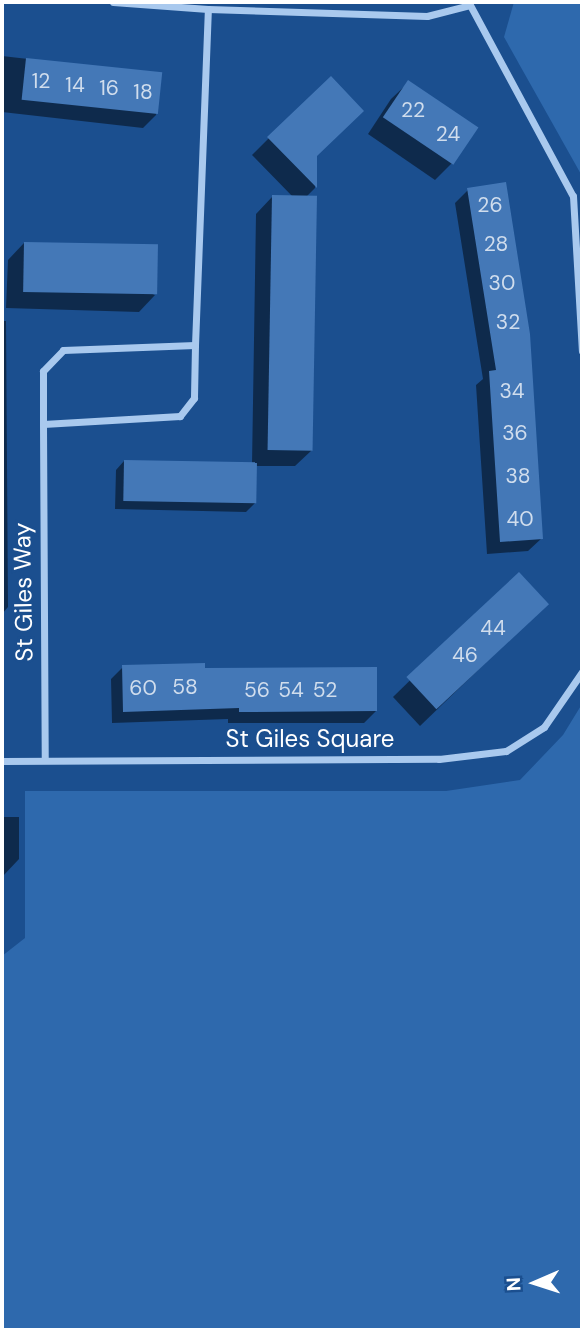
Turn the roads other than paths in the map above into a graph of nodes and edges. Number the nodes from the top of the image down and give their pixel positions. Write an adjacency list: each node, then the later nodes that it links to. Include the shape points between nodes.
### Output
1 (113, 2): 3 (street)
2 (471, 3): 3 (street, via 427,16); 5 (street, via 573,195)
3 (208, 9): 4 (street)
4 (195, 345): 6 (street, via 194,398 180,416); 6 (street, St Giles Way, via 63,350 43,371)
5 (582, 351)
6 (43, 424): 8 (street, St Giles Way)
7 (582, 672): 8 (street, St Giles Square, via 544,727 506,751 439,758)
8 (45, 760): 9 (street, St Giles Square)
9 (2, 761)

